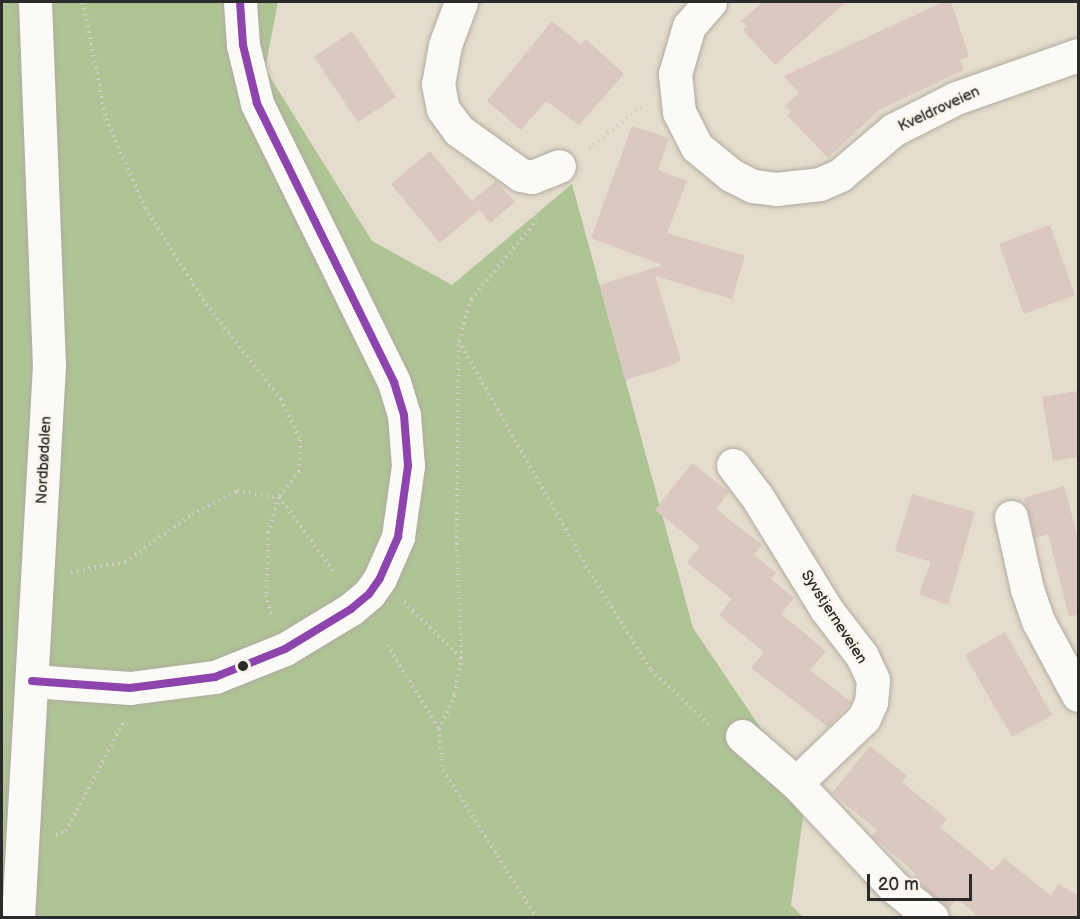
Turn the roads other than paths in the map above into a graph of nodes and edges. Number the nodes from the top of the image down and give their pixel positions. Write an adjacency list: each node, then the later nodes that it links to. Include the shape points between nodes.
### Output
1 (35, 2): 9 (street, Nordbødalen, via 49,366)
2 (240, 2): 9 (street, via 243,45 257,103 394,382 404,415 408,466 398,537 380,578 351,609 285,649 215,677 130,688)
3 (461, 2): 6 (street, via 445,45 438,84 443,109 458,130 521,175)
4 (711, 2): 5 (street, Kveldroveien, via 689,26 675,74 679,112 697,147 731,175 753,186 776,189 820,184 840,175 893,130 956,98)
5 (1078, 55)
6 (546, 171)
7 (733, 465): 12 (street, Syvstjerneveien, via 756,495 826,609 862,656 873,680 871,702 864,718)
8 (1011, 517): 10 (street, via 1038,621)
9 (32, 681): 13 (street, Nordbødalen)
10 (1078, 695)
11 (742, 736): 12 (street)
12 (796, 783): 14 (street, via 894,887)
13 (18, 918)
14 (932, 918)

